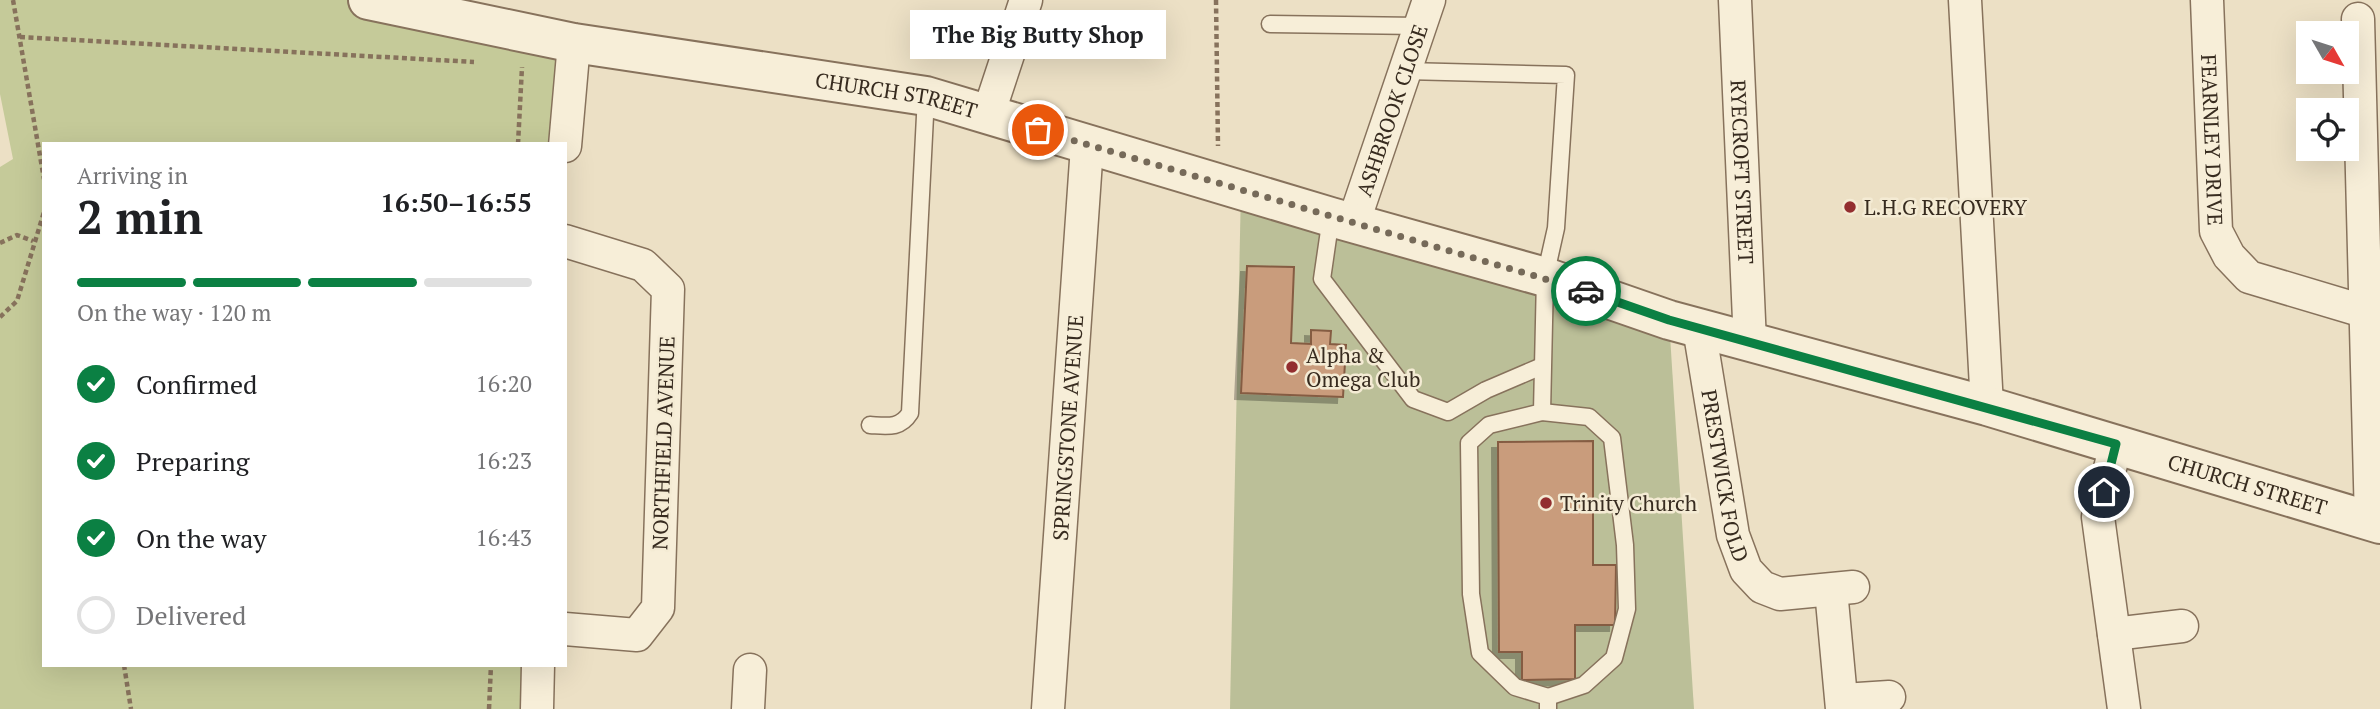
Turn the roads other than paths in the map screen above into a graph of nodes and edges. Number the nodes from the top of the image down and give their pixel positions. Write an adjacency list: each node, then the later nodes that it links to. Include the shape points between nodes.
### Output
1 (369, 0): 9 (street, CHURCH STREET, via 478,16)
2 (1026, 0): 12 (street)
3 (1735, 0): 20 (street, RYECROFT STREET)
4 (1965, 0): 22 (street)
5 (2207, 0): 18 (street, FEARNLEY DRIVE, via 2216,231 2229,256 2249,277)
6 (1425, 13): 8 (lane); 10 (street, ASHBROOK CLOSE)
7 (2358, 19): 18 (street)
8 (1270, 24)
9 (574, 43): 11 (street, CHURCH STREET); 13 (street)
10 (1405, 71): 15 (street, ASHBROOK CLOSE); 17 (lane, via 1566,75 1556,228)
11 (926, 96): 12 (street, CHURCH STREET); 24 (lane, via 910,413 894,426)
12 (988, 115): 14 (street, CHURCH STREET)
13 (565, 142)
14 (1087, 146): 15 (street, CHURCH STREET); 37 (street, SPRINGSTONE AVENUE)
15 (1343, 219): 17 (street, CHURCH STREET); 21 (lane, via 1322,279 1413,399 1448,412)
16 (567, 242): 28 (street, NORTHFIELD AVENUE, via 643,265 668,289 659,608 637,635)
17 (1545, 277): 19 (street, CHURCH STREET); 21 (lane)
18 (2363, 311): 26 (street)
19 (1699, 328): 20 (street, CHURCH STREET); 34 (street, PRESTWICK FOLD, via 1733,535 1746,570 1762,587 1780,594 1842,588)
20 (1750, 343): 22 (street, CHURCH STREET)
21 (1542, 366): 23 (lane)
22 (1987, 406): 25 (street, CHURCH STREET)
23 (1542, 412): 33 (lane, via 1489,425 1469,443 1471,580 1480,653 1515,687); 33 (lane, via 1590,416 1612,438 1625,545 1627,609 1614,658 1584,685)
24 (870, 425)
25 (2116, 444): 26 (street, CHURCH STREET); 29 (street, via 2098,517)
26 (2375, 522)
27 (2182, 626): 29 (street)
28 (567, 629)
29 (2114, 634): 38 (street)
30 (538, 667): 35 (street)
31 (750, 670): 36 (street)
32 (1889, 697): 34 (street, PRESTWICK FOLD)
33 (1548, 703)
34 (1843, 705)
35 (537, 709)
36 (748, 709)
37 (1048, 709)
38 (2124, 709)

